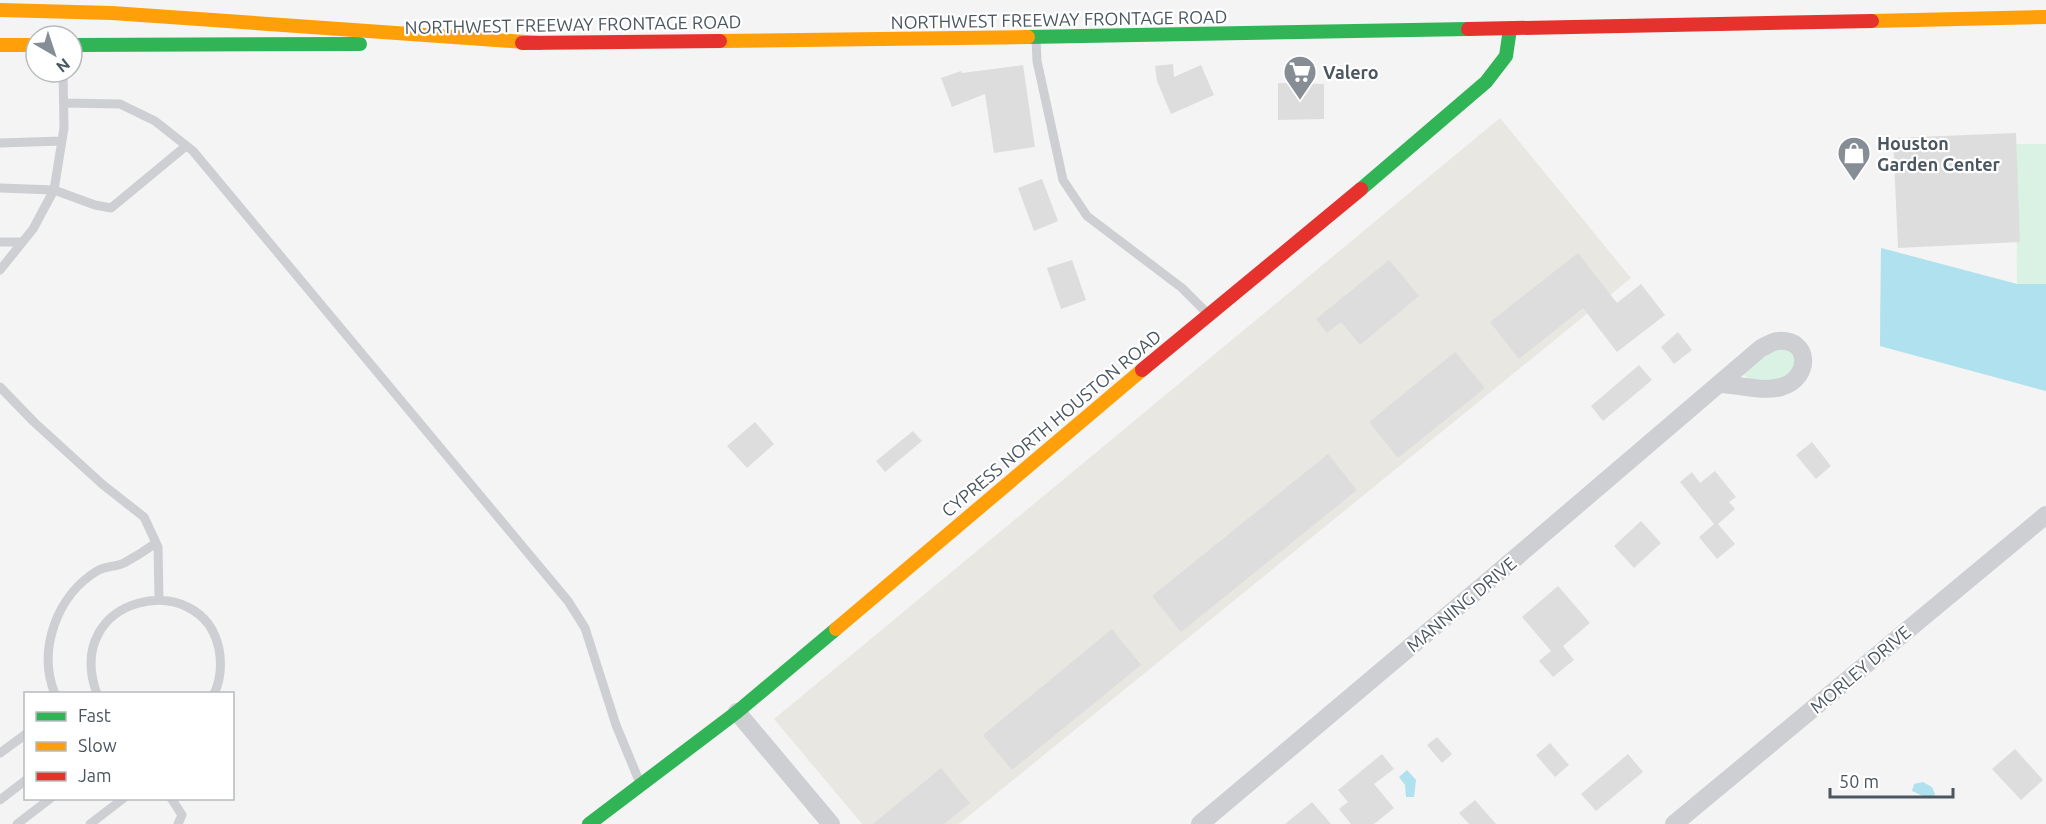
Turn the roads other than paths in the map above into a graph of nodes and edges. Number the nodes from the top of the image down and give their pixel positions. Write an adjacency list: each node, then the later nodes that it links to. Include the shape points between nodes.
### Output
1 (0, 10): 5 (main road, via 112,13)
2 (2046, 17): 3 (main road, NORTHWEST FREEWAY FRONTAGE ROAD)
3 (1510, 29): 4 (main road, NORTHWEST FREEWAY FRONTAGE ROAD); 19 (main road, CYPRESS NORTH HOUSTON ROAD, via 1506,56 1486,82)
4 (1036, 37): 5 (main road, NORTHWEST FREEWAY FRONTAGE ROAD); 19 (lane, via 1037,61 1063,180 1087,216 1182,288)
5 (540, 43): 8 (main road, NORTHWEST FREEWAY FRONTAGE ROAD)
6 (0, 45): 7 (main road)
7 (24, 45)
8 (84, 45)
9 (63, 84): 10 (lane)
10 (64, 103): 11 (lane); 13 (lane, via 120,104 155,121)
11 (62, 141): 12 (lane); 15 (lane)
12 (0, 143)
13 (186, 146): 15 (lane, via 111,208); 32 (lane, via 568,601 585,628)
14 (0, 188): 15 (lane)
15 (54, 190): 17 (lane)
16 (0, 242): 17 (lane)
17 (22, 242): 18 (lane)
18 (0, 270)
19 (1209, 315): 28 (main road, CYPRESS NORTH HOUSTON ROAD)
20 (1721, 384): 42 (street, MANNING DRIVE)
21 (0, 387): 23 (lane, via 98,480 144,517)
22 (2046, 515): 43 (street, MORLEY DRIVE)
23 (156, 543): 24 (lane); 25 (lane, via 123,564 98,570 77,587 57,616 48,650 49,680)
24 (159, 600): 26 (lane, via 128,606 110,619 97,636 91,657); 27 (lane, via 190,609 206,623 217,642 222,663)
25 (55, 692)
26 (97, 692)
27 (215, 692)
28 (737, 712): 32 (main road, CYPRESS NORTH HOUSTON ROAD); 41 (street)
29 (24, 735): 30 (lane)
30 (0, 753)
31 (24, 782): 33 (lane)
32 (640, 785): 40 (main road, CYPRESS NORTH HOUSTON ROAD)
33 (0, 800)
34 (48, 800): 37 (lane)
35 (121, 800): 38 (lane)
36 (172, 800): 39 (lane, via 182,815)
37 (17, 824)
38 (90, 824)
39 (178, 824)
40 (589, 824)
41 (831, 824)
42 (1200, 824)
43 (1674, 824)

